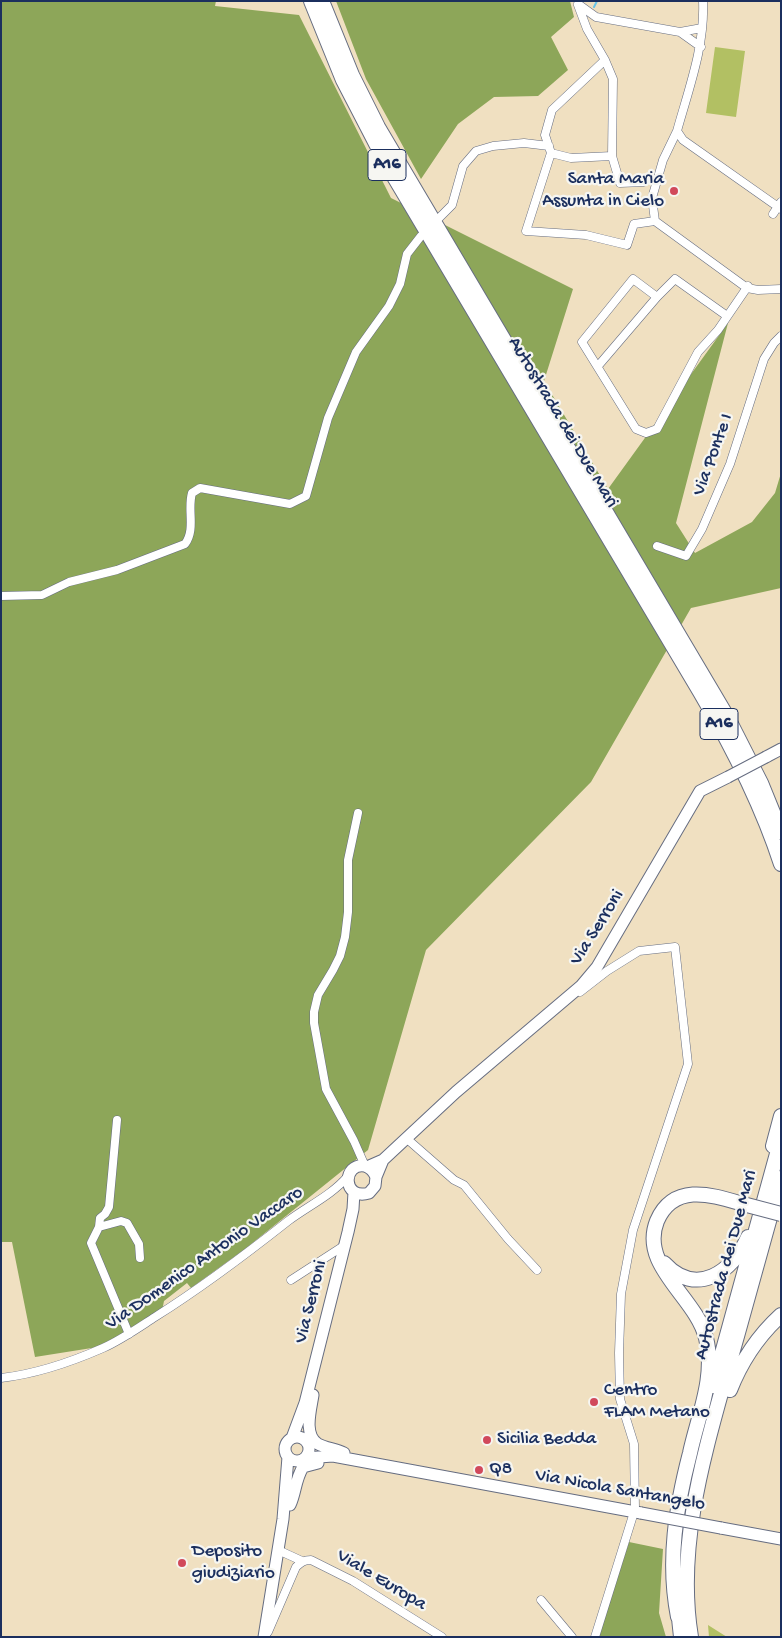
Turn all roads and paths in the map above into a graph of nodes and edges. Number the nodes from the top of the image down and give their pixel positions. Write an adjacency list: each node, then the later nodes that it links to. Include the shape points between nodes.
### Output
1 (310, 1): 21 (highway, Autostrada dei Due Mari / A16, via 369,133)
2 (322, 1): 21 (highway, Autostrada dei Due Mari / A16, via 349,68 378,127)
3 (703, 1): 5 (street)
4 (578, 3): 6 (street, via 596,17); 8 (street, via 587,28)
5 (702, 28): 6 (street); 7 (street)
6 (680, 32): 7 (street)
7 (701, 47): 9 (street)
8 (605, 60): 10 (street, via 552,110 545,135); 11 (street, via 613,79)
9 (677, 131): 13 (street, via 683,140); 15 (street, via 663,160 652,198)
10 (550, 149): 11 (street, via 571,158); 14 (street, via 524,143 476,151 464,166 452,205); 15 (street, via 526,231 586,235 627,245 634,224)
11 (612, 156): 12 (street, via 620,183)
12 (644, 182)
13 (778, 208)
14 (439, 218)
15 (654, 218): 17 (street)
16 (421, 236): 26 (street, via 406,254 400,284 389,306 356,352 328,418 306,496 290,504 200,488 192,493 190,500 190,536 185,544 117,570 69,582 42,595)
17 (748, 287): 18 (street); 20 (street)
18 (781, 289)
19 (657, 297): 20 (street, via 675,279); 23 (street); 23 (street, via 632,279 582,342)
20 (727, 316): 23 (street, via 698,352 657,429 646,433 636,429)
21 (484, 318): 25 (highway, Autostrada dei Due Mari / A16)
22 (781, 336): 24 (street, Via Ponte I, via 764,359 730,464 702,530 686,556)
23 (598, 366)
24 (657, 546)
25 (645, 589): 28 (highway, Autostrada dei Due Mari / A16); 32 (highway, Autostrada dei Due Mari / A16, via 737,757 764,814)
26 (1, 596)
27 (781, 749): 33 (main road, Via Serroni, bridge, via 700,791)
28 (747, 753): 30 (highway); 31 (highway, Autostrada dei Due Mari / A16)
29 (358, 813): 39 (street, via 348,860 346,937 337,963 318,996 314,1023 326,1089 354,1141)
30 (781, 816)
31 (781, 832)
32 (781, 864)
33 (584, 987): 36 (main road, Via Serroni, via 456,1092); 62 (street, via 638,951 675,947 688,1064 633,1230 621,1294 620,1399 634,1444)
34 (781, 1116): 46 (highway, via 747,1238 729,1266 704,1280 688,1278 670,1269)
35 (117, 1120): 44 (street, via 109,1207 100,1218)
36 (406, 1138): 38 (main road, Via Serroni); 48 (street, via 464,1185)
37 (781, 1139): 69 (highway, Autostrada dei Due Mari, via 688,1482 678,1552)
38 (383, 1160): 39 (main road, Via Serroni); 40 (main road, Via Serroni)
39 (359, 1167): 40 (main road); 42 (main road, via 348,1181)
40 (376, 1177): 42 (main road, Via Serroni, via 372,1190)
41 (781, 1178): 66 (highway, Autostrada dei Due Mari, via 712,1428 693,1511)
42 (352, 1190): 45 (main road, Via Serroni, via 353,1209); 51 (street, Via Domenico Antonio Vaccaro, via 304,1209 232,1264)
43 (781, 1214): 46 (highway, bridge, via 700,1194 688,1195 664,1209 657,1221 654,1235)
44 (99, 1227): 47 (street, via 127,1223 139,1244); 51 (street, via 91,1247)
45 (345, 1245): 49 (street); 53 (main road, Via Serroni)
46 (656, 1250): 69 (highway, via 661,1267 700,1322 708,1348 705,1394 674,1530 672,1577)
47 (140, 1258)
48 (537, 1270)
49 (291, 1280)
50 (781, 1315): 66 (highway, via 748,1355 725,1402)
51 (129, 1334): 52 (street, Via Domenico Antonio Vaccaro, via 104,1348 54,1367)
52 (1, 1378)
53 (311, 1378): 54 (main road, Via Serroni); 60 (main road, via 310,1431 315,1441)
54 (305, 1404): 55 (main road); 56 (main road, via 303,1430)
55 (292, 1438): 56 (main road); 57 (main road, via 285,1446)
56 (307, 1442): 58 (main road); 59 (main road, via 308,1452)
57 (288, 1456): 59 (main road, Via Nicola Santangelo); 61 (main road)
58 (334, 1456): 59 (main road, Via Nicola Santangelo); 60 (main road, Via Nicola Santangelo)
59 (302, 1460): 61 (main road, via 293,1473)
60 (356, 1460): 62 (main road, Via Nicola Santangelo); 63 (main road, via 345,1464 315,1463 303,1467)
61 (286, 1494): 63 (main road)
62 (638, 1512): 64 (main road, Via Nicola Santangelo, bridge); 73 (street)
63 (283, 1519): 65 (main road)
64 (779, 1536)
65 (278, 1550): 67 (street, Viale Europa); 70 (main road)
66 (688, 1553): 75 (highway, Autostrada dei Due Mari, via 687,1596)
67 (302, 1561): 70 (street, via 288,1581); 71 (street, Viale Europa, via 311,1560 353,1581)
68 (541, 1600): 72 (street)
69 (678, 1617): 74 (highway, Autostrada dei Due Mari)
70 (265, 1637)
71 (442, 1637)
72 (572, 1637)
73 (596, 1637)
74 (681, 1637)
75 (691, 1637)

